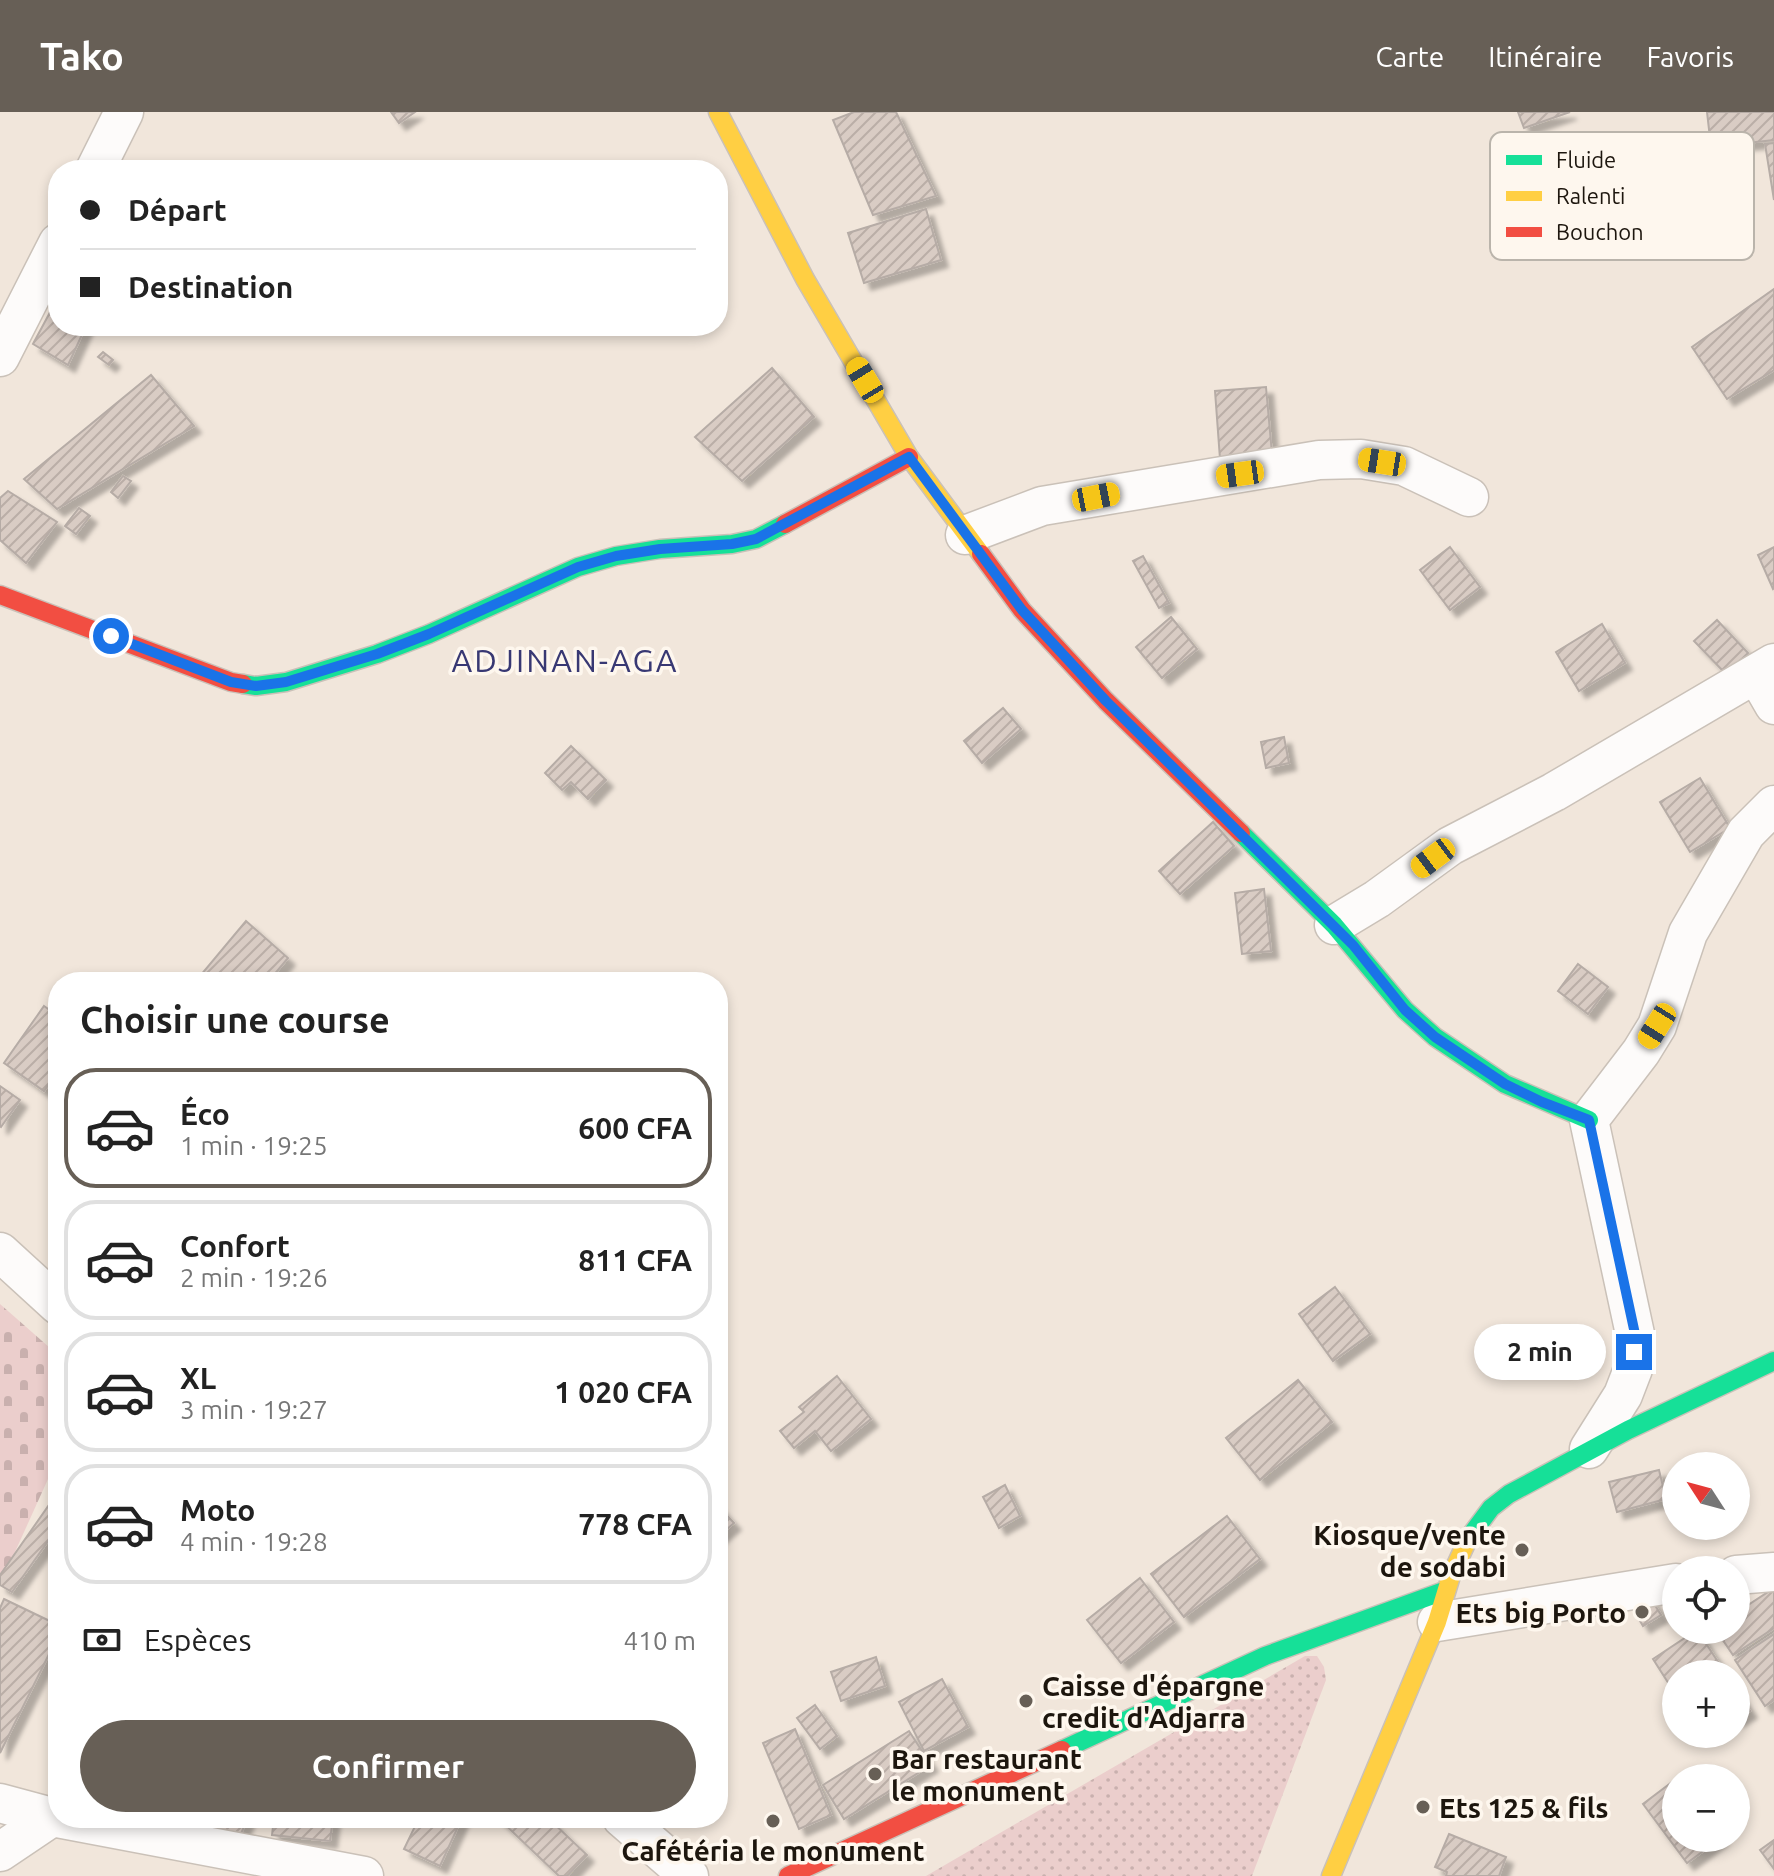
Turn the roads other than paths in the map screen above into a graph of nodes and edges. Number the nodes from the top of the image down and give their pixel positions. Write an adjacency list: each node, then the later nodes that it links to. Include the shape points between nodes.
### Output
1 (124, 112): 3 (street)
2 (718, 112): 6 (street, via 805,279)
3 (100, 160)
4 (48, 263): 5 (street)
5 (0, 357)
6 (909, 457): 8 (street); 9 (street, via 756,539 660,549 578,567 429,634 286,682 231,682)
7 (1469, 497): 8 (street, via 1404,466 1319,460 1042,506)
8 (965, 535): 12 (street, via 1022,610 1106,701)
9 (0, 595)
10 (1768, 680): 12 (street, via 1450,846)
11 (1774, 805): 13 (street, via 1746,833 1688,933 1657,1026)
12 (1334, 925): 13 (street, via 1405,1010 1435,1037 1505,1084)
13 (1589, 1120): 17 (street, via 1635,1334 1633,1369 1623,1395)
14 (0, 1252): 15 (street)
15 (48, 1296)
16 (1774, 1361): 17 (street)
17 (1589, 1449): 21 (street, via 1494,1504 1460,1553)
18 (1774, 1572): 19 (street)
19 (1750, 1574)
20 (1662, 1584): 21 (street)
21 (1440, 1607): 30 (street, via 1265,1656); 31 (street)
22 (0, 1803): 23 (street)
23 (48, 1816)
24 (48, 1820): 27 (street)
25 (110, 1828): 28 (street)
26 (634, 1828): 29 (street)
27 (0, 1852)
28 (364, 1876)
29 (689, 1876)
30 (788, 1876)
31 (1331, 1876)

